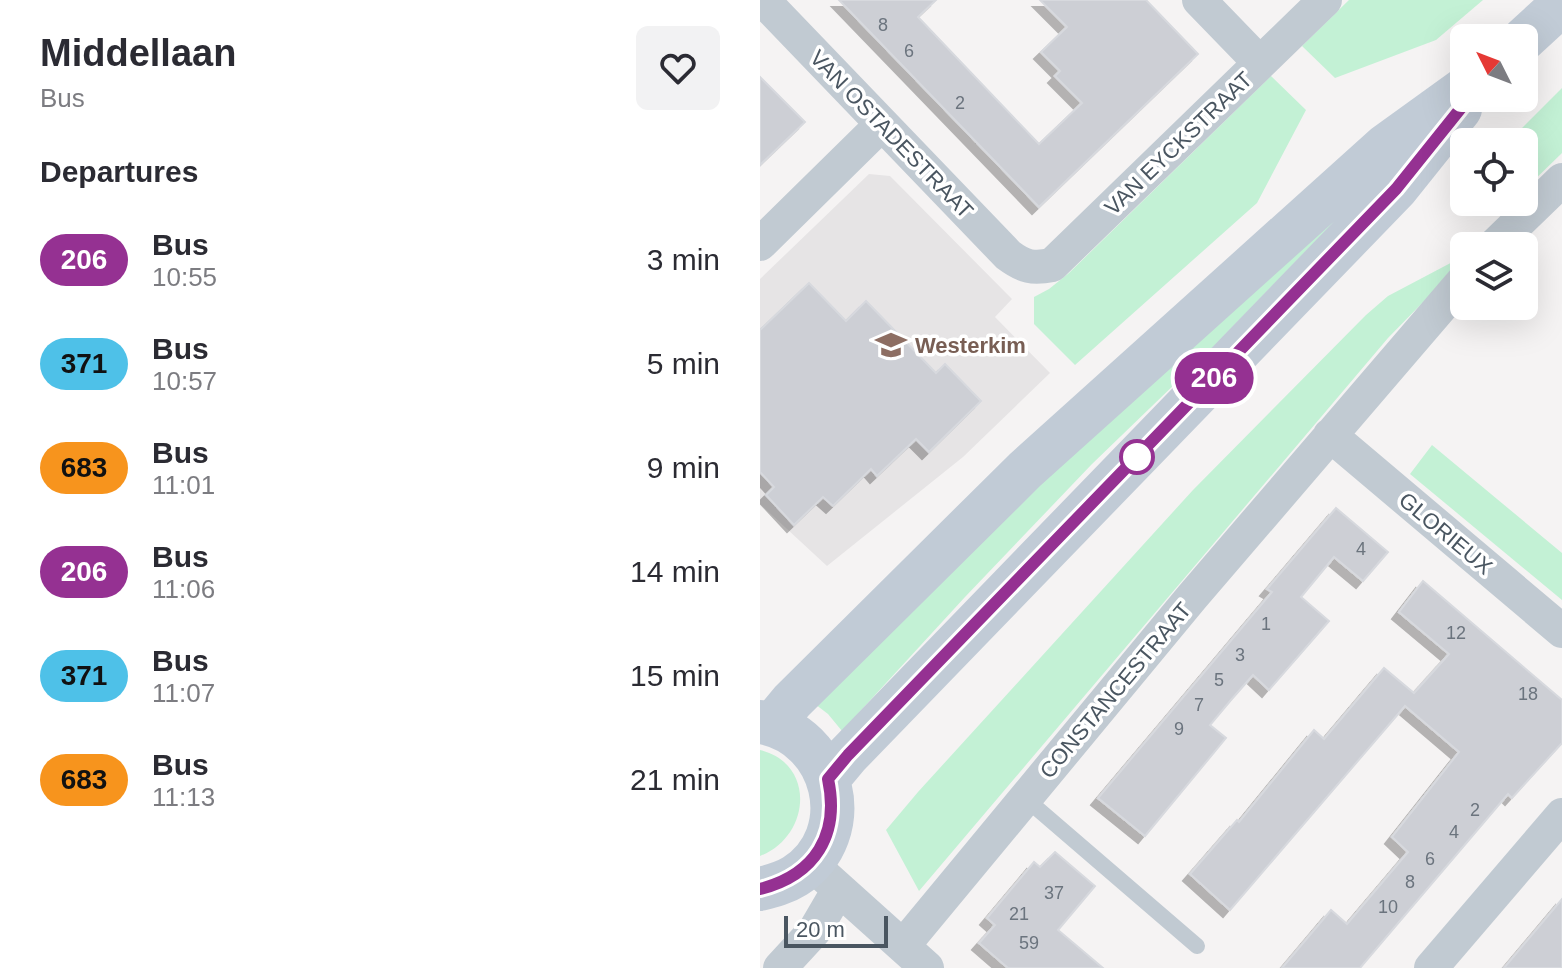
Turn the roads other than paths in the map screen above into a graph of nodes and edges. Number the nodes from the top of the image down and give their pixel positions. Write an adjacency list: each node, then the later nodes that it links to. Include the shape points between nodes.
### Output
1 (763, 0): 9 (street, VAN OSTADESTRAAT)
2 (1199, 0): 6 (street)
3 (1325, 0): 6 (street, VAN EYCKSTRAAT)
4 (1562, 4): 5 (main road)
5 (1538, 26)
6 (1260, 63): 13 (street, VAN EYCKSTRAAT, via 1052,265)
7 (1450, 99): 17 (main road, via 1385,146 1025,470)
8 (1458, 112): 18 (main road, via 1396,189)
9 (882, 124): 12 (street); 13 (street, VAN OSTADESTRAAT)
10 (1562, 180): 11 (street)
11 (1508, 232)
12 (760, 244)
13 (1022, 267)
14 (1450, 296): 15 (street, CONSTANCESTRAAT)
15 (1330, 435): 16 (street, GLORIEUX); 19 (street, CONSTANCESTRAAT)
16 (1562, 631)
17 (766, 723): 18 (main road, via 791,732 809,747)
18 (828, 779): 21 (main road, via 832,814)
19 (1025, 798): 23 (lane); 24 (street, CONSTANCESTRAAT)
20 (1562, 815): 26 (street)
21 (824, 876): 22 (main road, via 796,875); 24 (street); 25 (street, via 815,930)
22 (760, 889)
23 (1197, 946)
24 (915, 957)
25 (780, 968)
26 (1431, 968)

